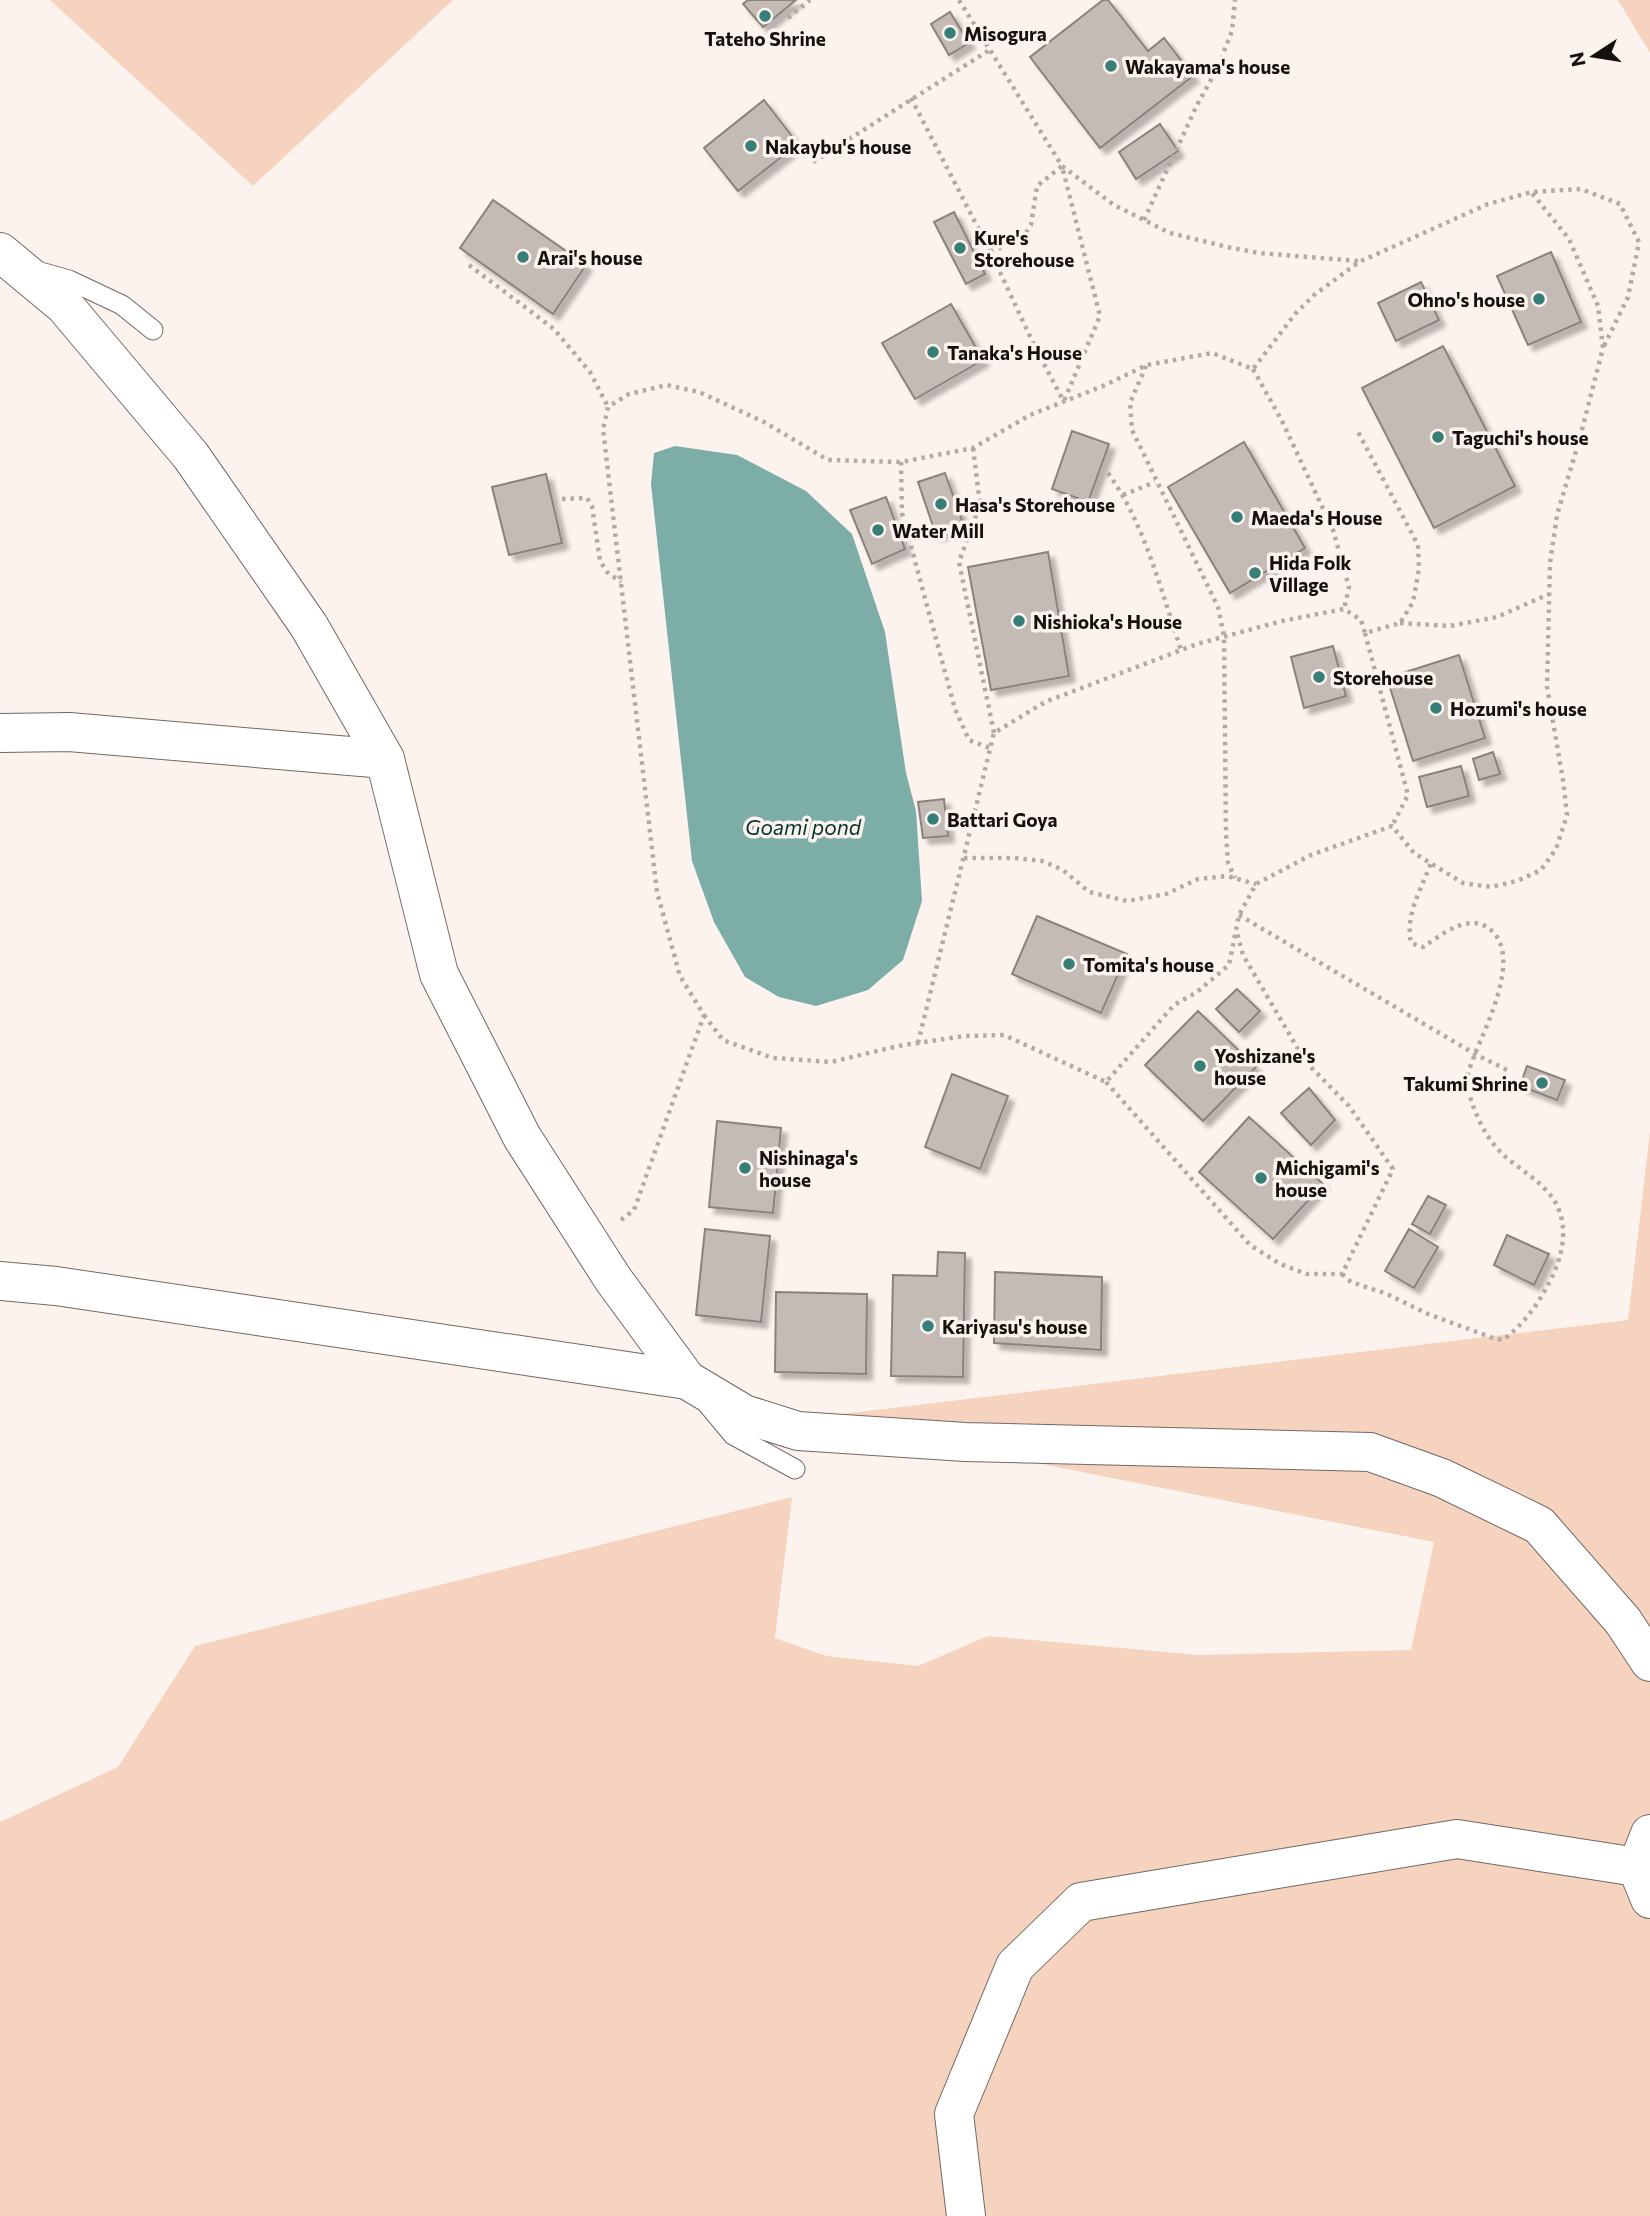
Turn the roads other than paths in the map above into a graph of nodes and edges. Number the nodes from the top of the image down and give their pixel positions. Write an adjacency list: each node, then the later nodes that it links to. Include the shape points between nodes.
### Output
1 (8, 259): 2 (lane, via 122,305); 4 (street, via 64,305 191,456 309,626)
2 (153, 330)
3 (0, 733): 4 (street, via 69,732)
4 (385, 759): 6 (street, via 439,974 522,1137 613,1279)
5 (0, 1281): 6 (street)
6 (687, 1380): 7 (lane, via 733,1435); 8 (street, via 744,1414 798,1431 965,1442 1370,1452 1443,1478 1539,1525 1623,1621)
7 (795, 1469)
8 (1650, 1662)
9 (1646, 1867): 10 (street, via 1457,1839 1081,1902 1015,1966 954,2114)
10 (966, 2216)

